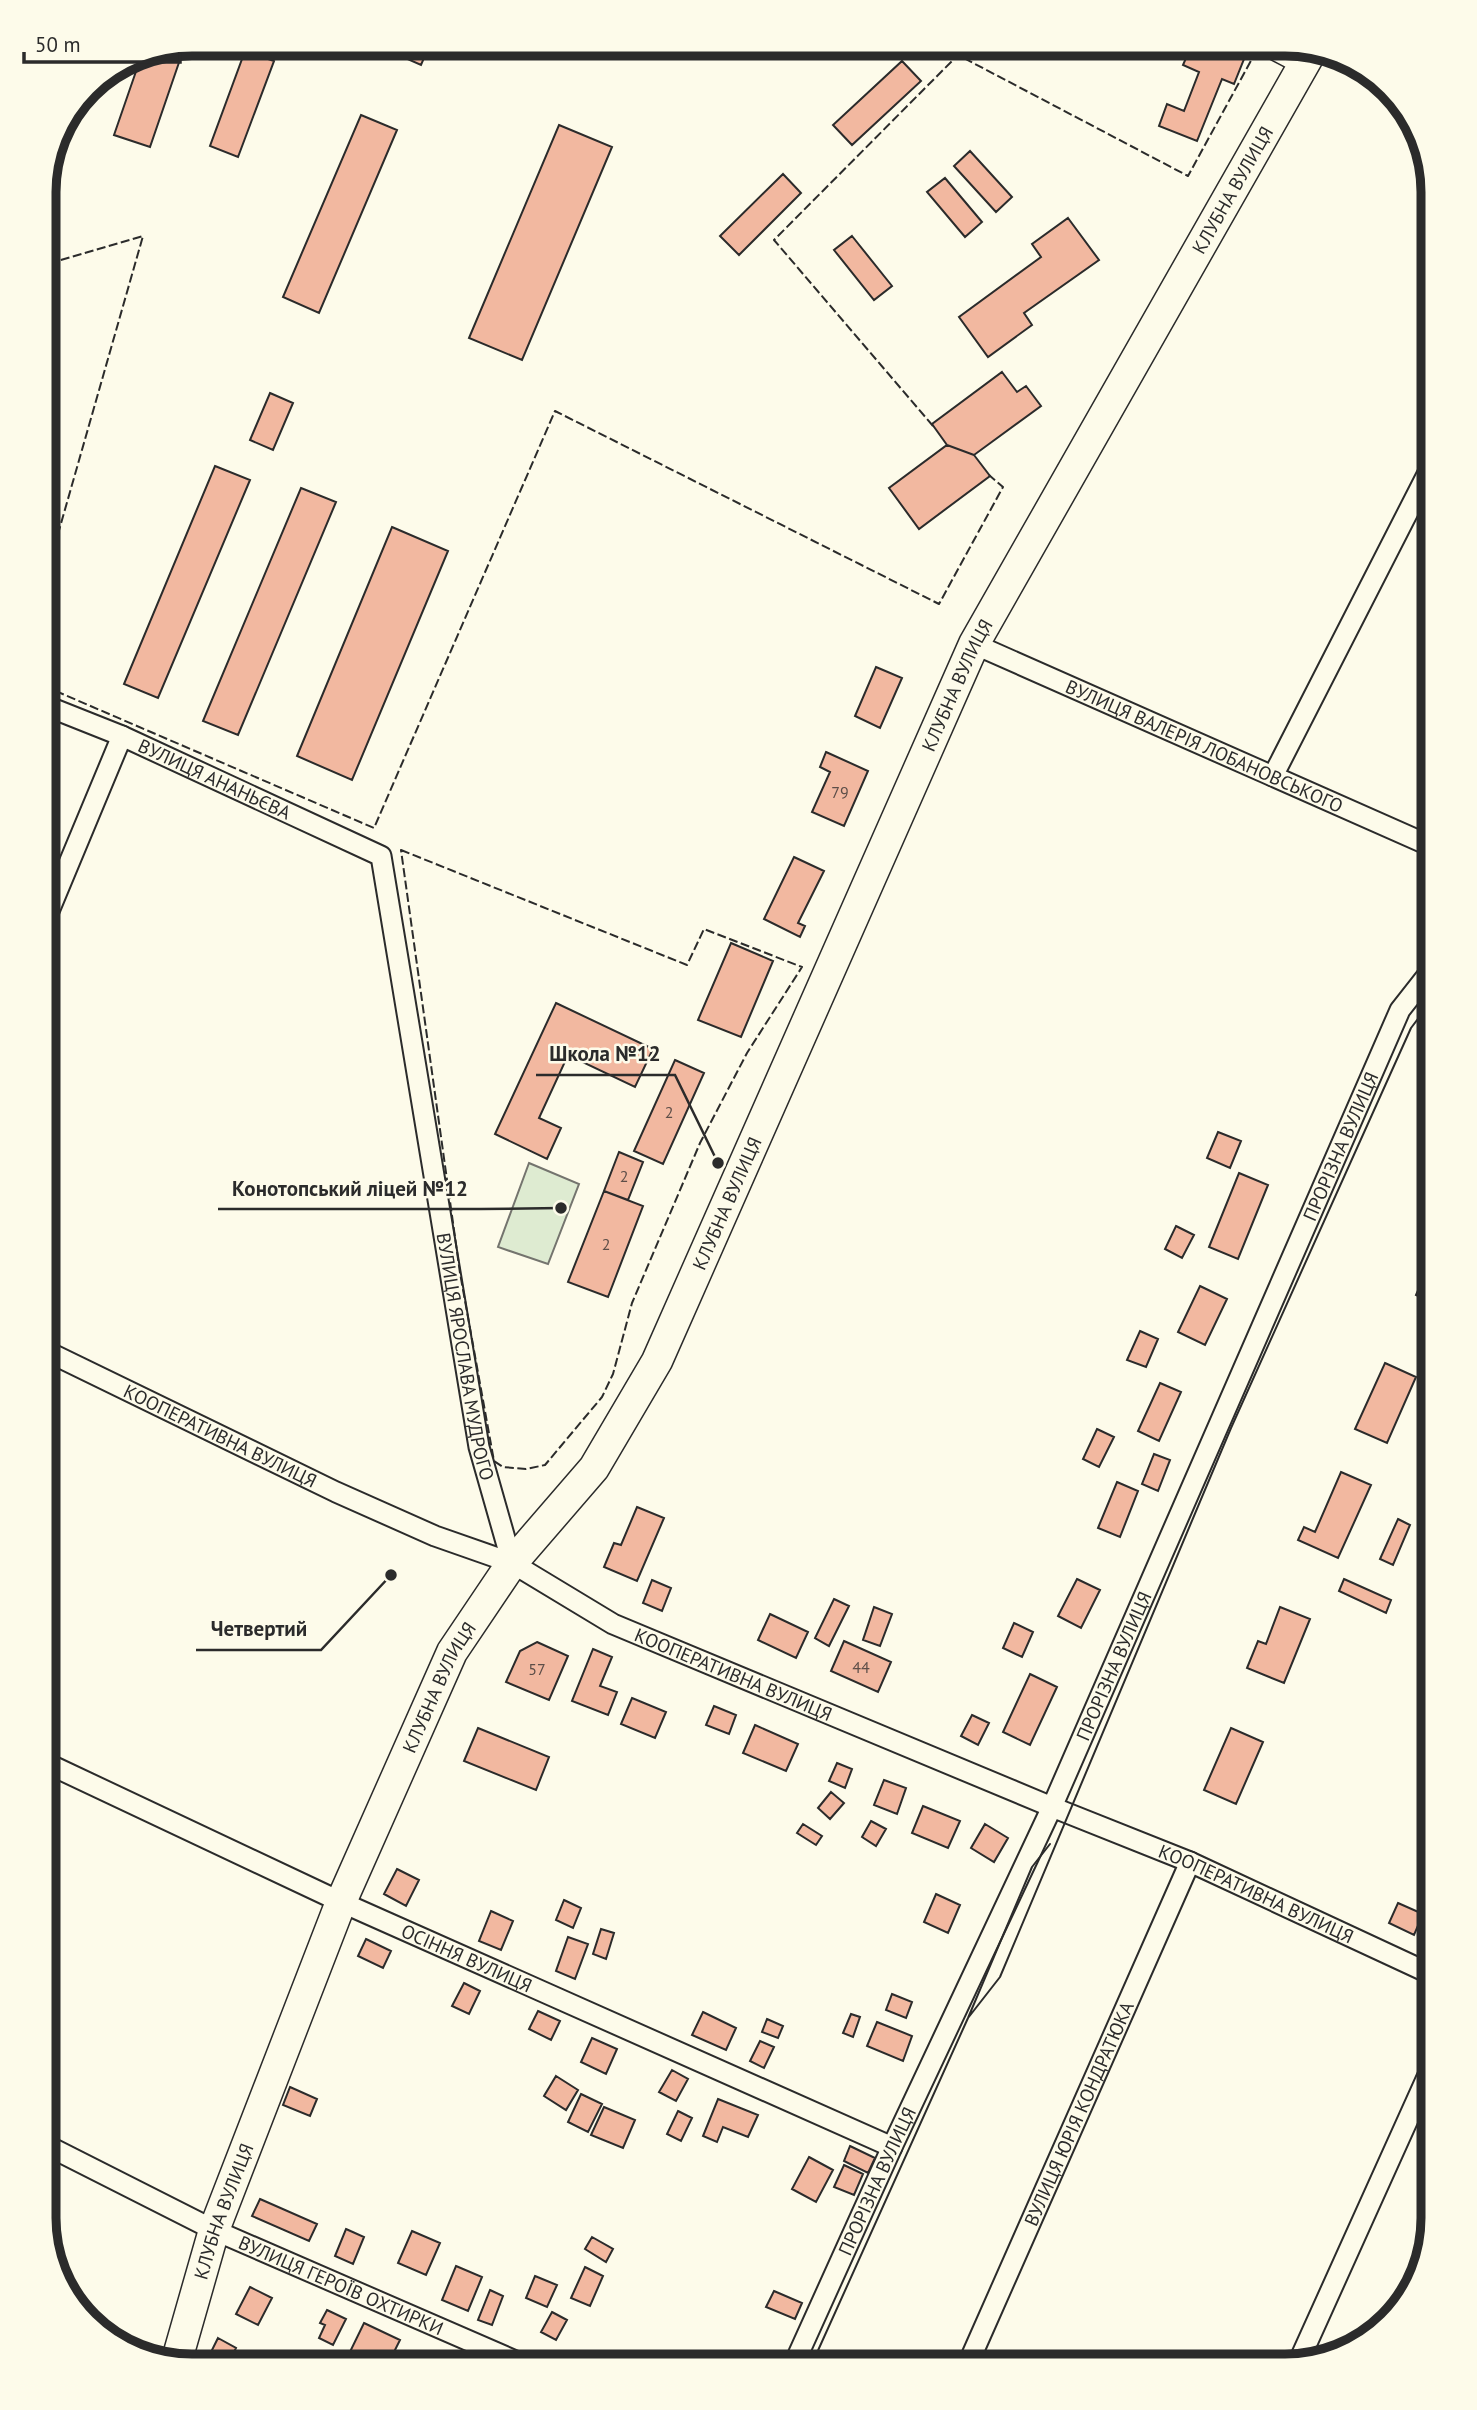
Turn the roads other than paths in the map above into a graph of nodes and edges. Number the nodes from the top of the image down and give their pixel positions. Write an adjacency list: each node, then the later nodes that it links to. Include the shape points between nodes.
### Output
1 (1306, 60): 3 (main road, КЛУБНА ВУЛИЦЯ)
2 (1421, 486): 6 (street)
3 (974, 644): 6 (street, ВУЛИЦЯ ВАЛЕРІЯ ЛОБАНОВСЬКОГО); 12 (main road, КЛУБНА ВУЛИЦЯ, via 657,1361 594,1468)
4 (56, 710): 5 (street, ВУЛИЦЯ АНАНЬЄВА)
5 (122, 736): 8 (street, ВУЛИЦЯ АНАНЬЄВА); 9 (street)
6 (1273, 776): 7 (street, ВУЛИЦЯ ВАЛЕРІЯ ЛОБАНОВСЬКОГО)
7 (1421, 842)
8 (381, 856): 12 (street, ВУЛИЦЯ ЯРОСЛАВА МУДРОГО, via 479,1447)
9 (56, 894)
10 (1421, 983): 14 (street, ПРОРІЗНА ВУЛИЦЯ, via 1400,1010)
11 (56, 1356): 12 (street, КООПЕРАТИВНА ВУЛИЦЯ, via 336,1492 435,1536)
12 (512, 1563): 14 (street, КООПЕРАТИВНА ВУЛИЦЯ, via 613,1624); 16 (main road, КЛУБНА ВУЛИЦЯ, via 452,1652)
13 (56, 1768): 16 (street, ОСІННЯ ВУЛИЦЯ)
14 (1052, 1807): 15 (street, КООПЕРАТИВНА ВУЛИЦЯ); 19 (street, ПРОРІЗНА ВУЛИЦЯ)
15 (1190, 1862): 17 (street, КООПЕРАТИВНА ВУЛИЦЯ); 26 (street, ВУЛИЦЯ ЮРІЯ КОНДРАТЮКА)
16 (341, 1902): 19 (street, ОСІННЯ ВУЛИЦЯ); 21 (main road, КЛУБНА ВУЛИЦЯ)
17 (1421, 1969)
18 (1421, 2091): 22 (street)
19 (891, 2147): 25 (street, ПРОРІЗНА ВУЛИЦЯ)
20 (56, 2150): 21 (street, ВУЛИЦЯ ГЕРОЇВ ОХТИРКИ)
21 (214, 2230): 23 (main road, КЛУБНА ВУЛИЦЯ); 24 (street, ВУЛИЦЯ ГЕРОЇВ ОХТИРКИ)
22 (1303, 2352)
23 (179, 2353)
24 (499, 2354)
25 (798, 2354)
26 (972, 2354)

